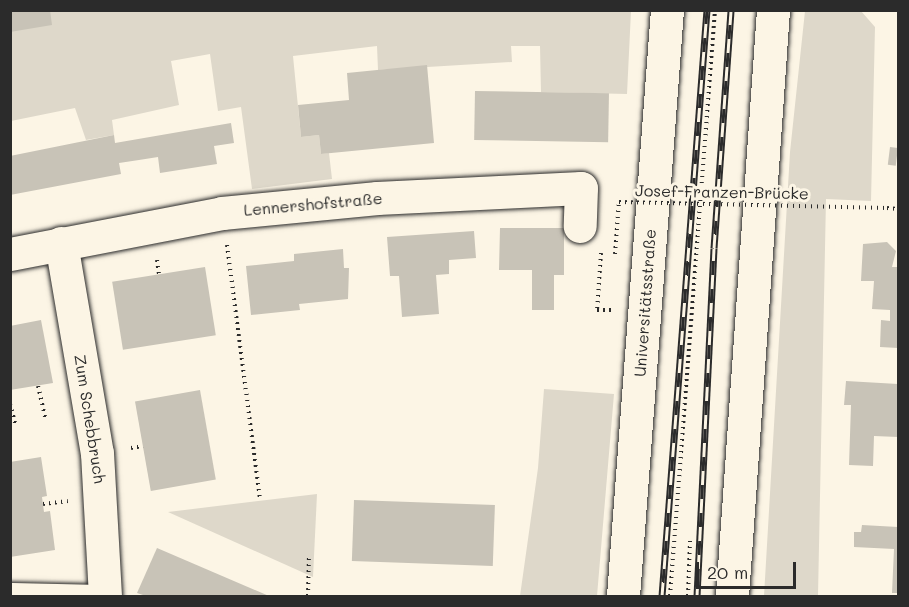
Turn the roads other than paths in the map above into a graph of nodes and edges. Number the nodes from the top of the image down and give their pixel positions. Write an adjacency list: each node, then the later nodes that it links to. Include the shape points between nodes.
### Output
1 (667, 10): 8 (main road, Universitätsstraße)
2 (773, 10): 9 (main road)
3 (591, 236): 4 (main road, Lennershofstraße, via 581,188 377,198 222,213)
4 (61, 243): 5 (main road, Lennershofstraße); 7 (main road, Zum Schebbruch, via 97,453)
5 (10, 254)
6 (10, 591): 7 (lane)
7 (105, 595)
8 (623, 597)
9 (732, 597)

